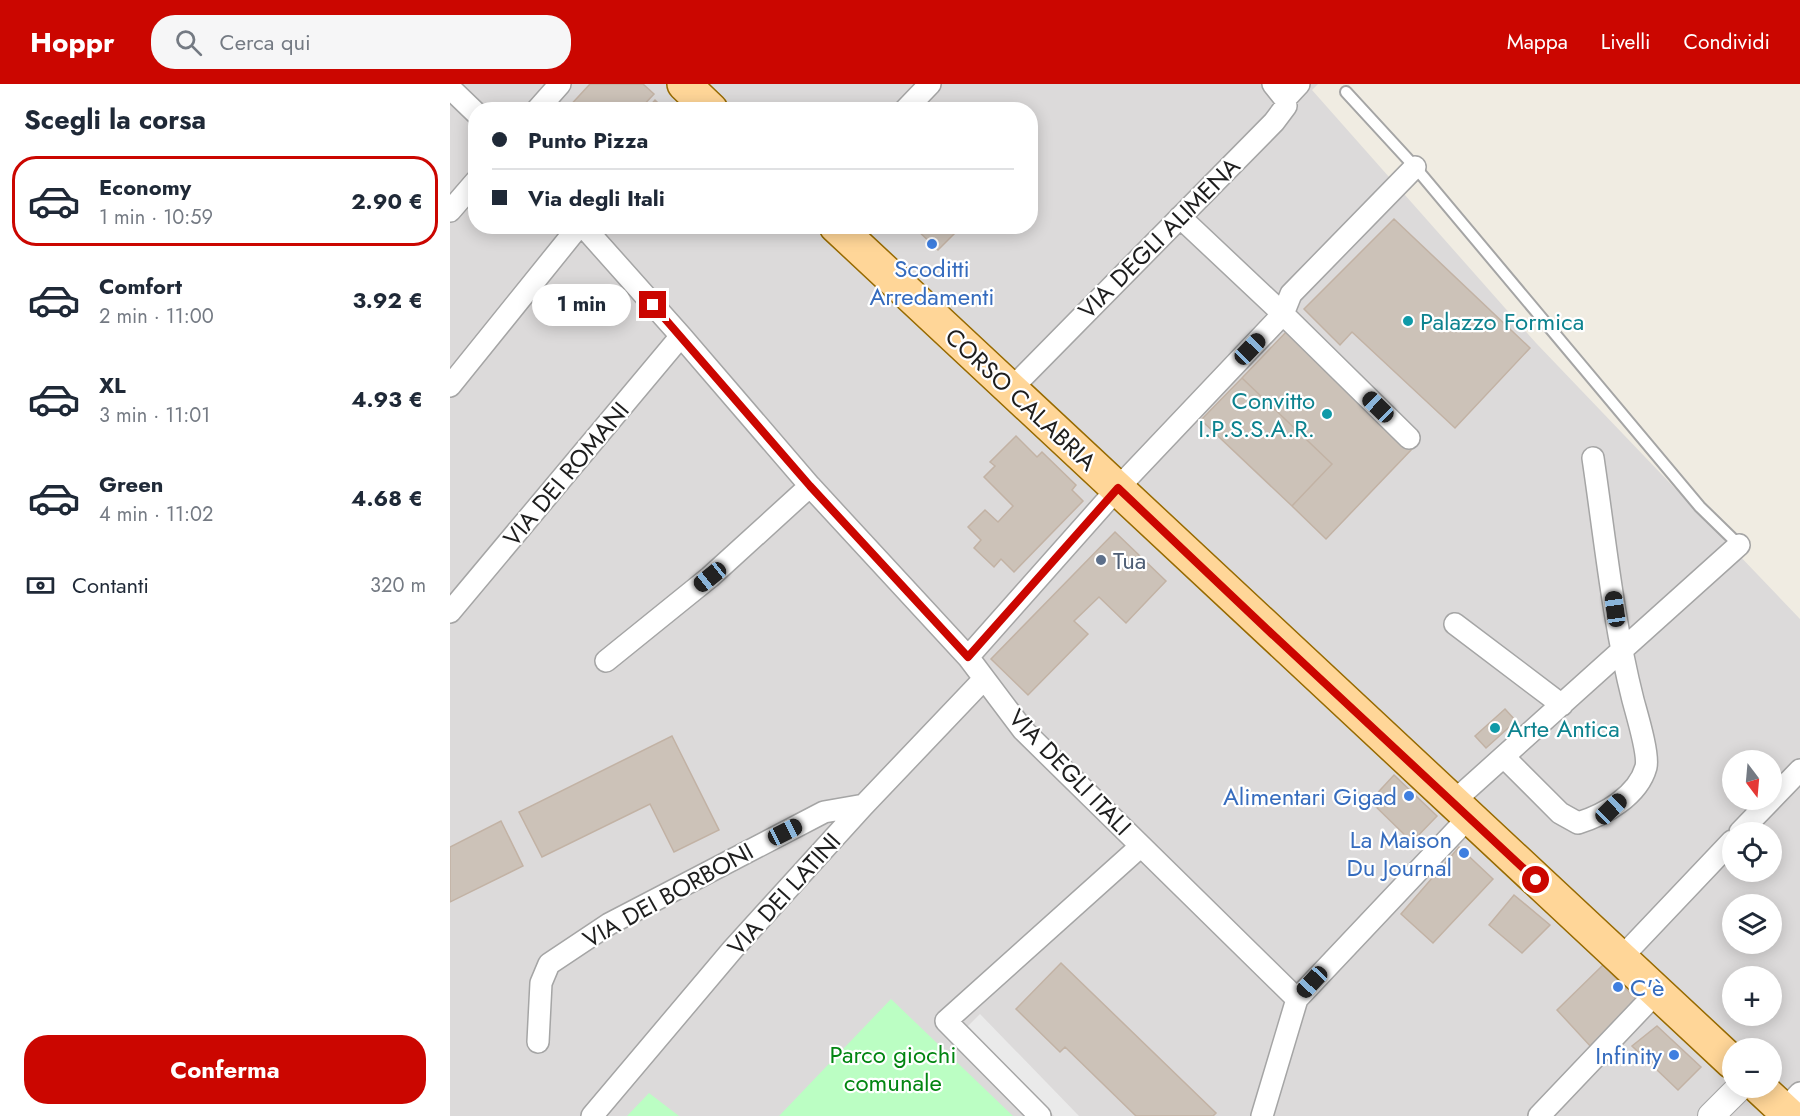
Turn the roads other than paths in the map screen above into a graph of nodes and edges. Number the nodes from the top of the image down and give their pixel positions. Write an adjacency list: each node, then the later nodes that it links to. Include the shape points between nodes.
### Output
1 (560, 84): 7 (street)
2 (684, 84): 8 (main road)
3 (930, 84): 9 (street)
4 (450, 88): 10 (street)
5 (1286, 89): 14 (street, VIA DEGLI ALIMENA, via 1286,106 1274,122)
6 (1346, 92): 11 (lane)
7 (544, 102)
8 (703, 102)
9 (913, 102)
10 (468, 105)
11 (1415, 166): 18 (street, via 1292,294); 26 (lane, via 1700,507)
12 (468, 190): 13 (street)
13 (450, 211)
14 (1180, 217): 18 (street); 21 (street, VIA DEGLI ALIMENA)
15 (574, 234): 20 (street)
16 (588, 234): 19 (street, VIA DEGLI ITALI)
17 (845, 234): 21 (main road, CORSO CALABRIA)
18 (1283, 314): 22 (street); 25 (street)
19 (681, 336): 24 (street, VIA DEGLI ITALI); 27 (street, VIA DEI ROMANI)
20 (450, 386)
21 (1011, 389): 25 (main road, CORSO CALABRIA)
22 (1409, 438)
23 (1593, 458): 29 (street)
24 (810, 486): 30 (street, VIA DEGLI ITALI); 31 (street, via 710,577)
25 (1118, 488): 30 (street); 37 (main road, CORSO CALABRIA)
26 (1738, 545): 29 (street)
27 (450, 612)
28 (1455, 624): 33 (street)
29 (1621, 653): 33 (street); 34 (street, via 1647,765 1639,782 1611,809 1578,823 1560,813)
30 (968, 657): 32 (street, VIA DEGLI ITALI)
31 (606, 661)
32 (984, 679): 36 (street, VIA DEI LATINI); 39 (street, VIA DEGLI ITALI, via 1023,730)
33 (1562, 705): 34 (street)
34 (1504, 757): 37 (street)
35 (1800, 770): 38 (street)
36 (864, 805): 44 (street, VIA DEI BORBONI, via 824,812 609,924 549,964 541,983); 49 (street, VIA DEI LATINI, via 734,949)
37 (1461, 810): 41 (main road, CORSO CALABRIA); 43 (street)
38 (1750, 822)
39 (1142, 846): 43 (street, VIA DEGLI ITALI); 50 (street, via 946,1021)
40 (1722, 851): 41 (street)
41 (1620, 958): 42 (main road, CORSO CALABRIA)
42 (1657, 992): 45 (main road, CORSO CALABRIA); 52 (street)
43 (1297, 999): 51 (street)
44 (538, 1042)
45 (1722, 1053)
46 (1729, 1098): 53 (street)
47 (1778, 1098): 48 (main road)
48 (1792, 1106)
49 (592, 1116)
50 (1040, 1116)
51 (1262, 1116)
52 (1539, 1116)
53 (1711, 1116)

